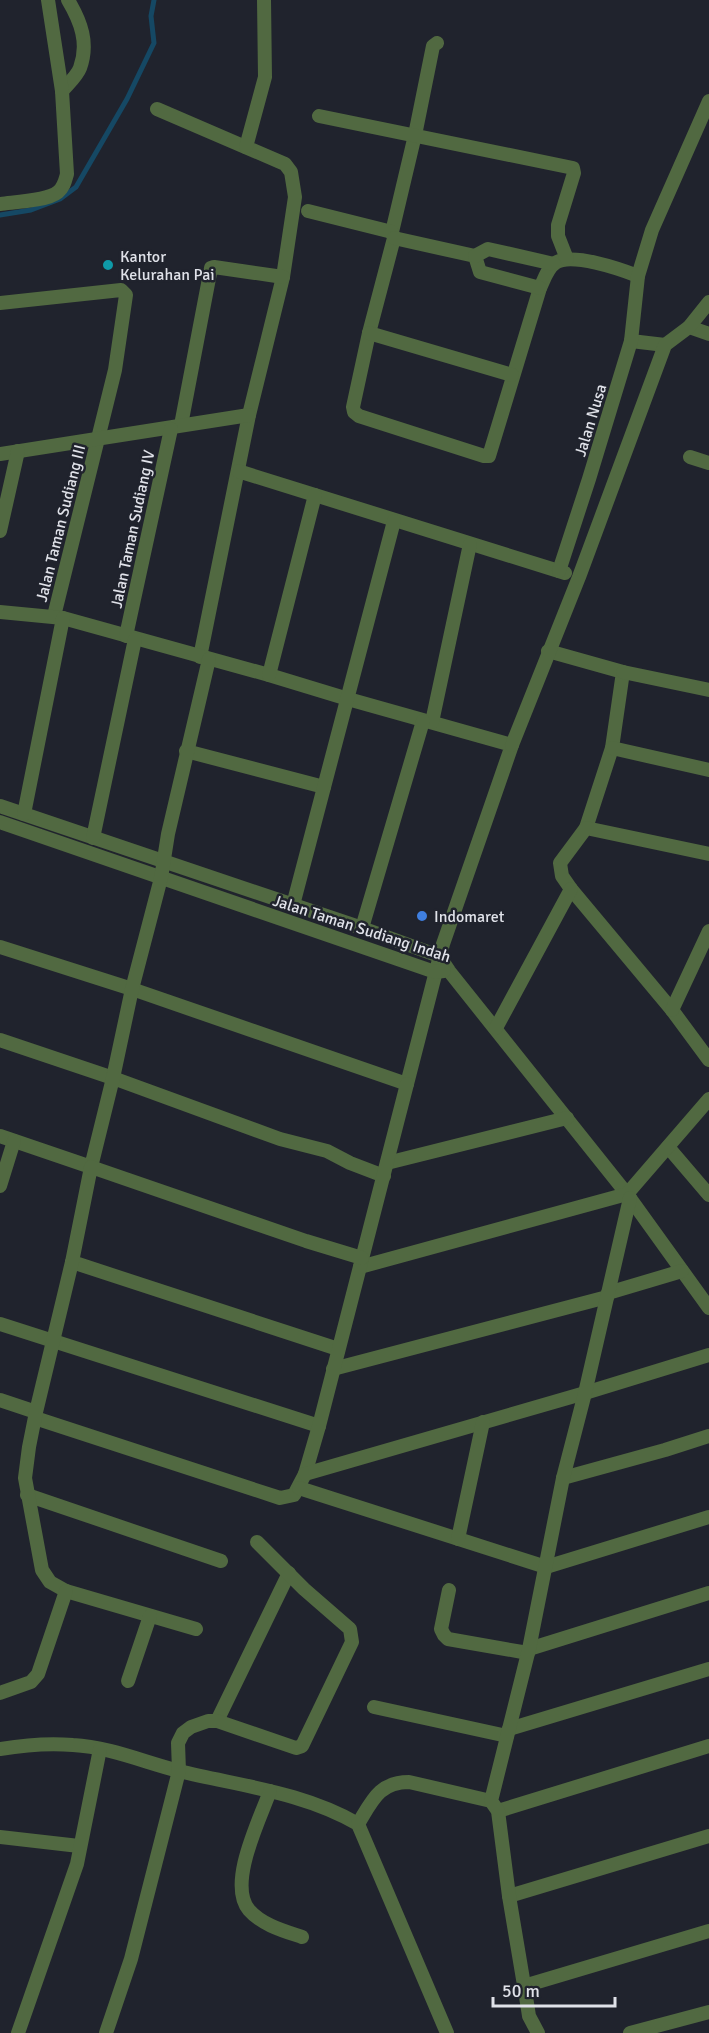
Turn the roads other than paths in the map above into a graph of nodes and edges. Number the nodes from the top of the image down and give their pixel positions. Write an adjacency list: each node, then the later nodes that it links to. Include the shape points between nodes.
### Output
1 (48, 0): 5 (street)
2 (68, 0): 5 (street, via 82,26 84,44 80,69)
3 (264, 0): 10 (street, via 265,77)
4 (437, 43): 9 (street, via 433,46)
5 (62, 91): 11 (street, via 67,174 64,184 49,196)
6 (709, 101): 16 (street, Jalan Nusa, via 656,218)
7 (157, 109): 10 (street)
8 (319, 116): 9 (street)
9 (415, 135): 13 (street); 15 (street, via 573,168 558,225)
10 (246, 147): 17 (street, via 285,164 291,172 295,197)
11 (0, 204)
12 (309, 212): 13 (street)
13 (393, 235): 14 (street); 22 (street)
14 (475, 256): 15 (street, via 488,249); 18 (street, via 480,272)
15 (561, 261): 16 (street, via 607,266); 18 (street, via 549,269)
16 (638, 276): 24 (street, Jalan Nusa)
17 (283, 277): 27 (street); 28 (street, Jalan Taman Sudiang IV, via 211,268)
18 (540, 288): 26 (street)
19 (709, 302): 21 (street)
20 (0, 303): 29 (street, Jalan Taman Sudiang III, via 121,291 126,295 115,369)
21 (689, 327): 23 (street); 25 (street)
22 (369, 333): 26 (street); 26 (street, via 354,412 484,456 492,451)
23 (709, 334)
24 (631, 341): 25 (street); 39 (street, Jalan Nusa)
25 (665, 345): 40 (street)
26 (512, 375)
27 (249, 416): 28 (street); 34 (street)
28 (176, 427): 29 (street); 43 (street, Jalan Taman Sudiang IV)
29 (98, 438): 30 (street); 42 (street, Jalan Taman Sudiang III)
30 (18, 451): 31 (street); 37 (street)
31 (0, 454)
32 (690, 457): 33 (street)
33 (709, 463)
34 (238, 471): 35 (street); 45 (street)
35 (315, 495): 36 (street); 47 (street)
36 (394, 521): 38 (street); 49 (street)
37 (0, 531)
38 (470, 544): 39 (street); 50 (street)
39 (559, 571): 40 (street)
40 (579, 577): 44 (street)
41 (0, 612): 42 (street)
42 (58, 617): 43 (street); 57 (street, Jalan Taman Sudiang III)
43 (131, 637): 45 (street); 60 (street, Jalan Taman Sudiang IV)
44 (548, 651): 46 (street); 51 (street)
45 (204, 658): 47 (street); 53 (street)
46 (623, 672): 48 (street); 52 (street)
47 (269, 675): 49 (street)
48 (709, 690)
49 (348, 699): 50 (street); 55 (street)
50 (428, 722): 51 (street); 66 (street)
51 (512, 745): 69 (street)
52 (612, 748): 54 (street); 59 (street)
53 (186, 751): 55 (street); 62 (street)
54 (709, 770)
55 (324, 787): 65 (street)
56 (0, 806): 57 (street)
57 (24, 814): 60 (street)
58 (0, 822): 63 (street, Jalan Taman Sudiang Indah)
59 (586, 828): 61 (street); 64 (street, via 560,863 562,876)
60 (93, 838): 62 (street)
61 (709, 854)
62 (164, 861): 63 (street); 65 (street)
63 (161, 878): 70 (street, Jalan Taman Sudiang Indah); 71 (street)
64 (571, 890): 72 (street); 73 (street)
65 (293, 905): 66 (street)
66 (362, 928): 69 (street)
67 (709, 931): 72 (street)
68 (0, 947): 71 (street)
69 (440, 956): 70 (street)
70 (442, 972): 73 (street, Jalan Taman Sudiang Indah); 77 (street)
71 (132, 989): 76 (street); 77 (street)
72 (672, 1011): 75 (street)
73 (496, 1028): 79 (street, Jalan Taman Sudiang Indah)
74 (0, 1040): 76 (street)
75 (709, 1060)
76 (113, 1078): 83 (street); 84 (street, via 280,1139 327,1151 344,1161)
77 (407, 1084): 84 (street)
78 (709, 1099): 82 (street)
79 (567, 1118): 84 (street); 87 (street, Jalan Taman Sudiang Indah)
80 (0, 1136): 81 (street)
81 (14, 1141): 83 (street); 85 (street)
82 (668, 1147): 86 (street); 87 (street)
83 (91, 1167): 88 (street); 89 (street)
84 (385, 1170): 89 (street)
85 (0, 1186)
86 (709, 1195)
87 (628, 1196): 89 (street); 90 (street, Jalan Taman Sudiang Indah); 91 (street)
88 (72, 1262): 94 (street); 95 (street)
89 (361, 1262): 95 (street)
90 (682, 1271): 91 (street); 92 (street, Jalan Taman Sudiang Indah)
91 (607, 1295): 97 (street); 98 (street)
92 (709, 1308)
93 (0, 1324): 94 (street)
94 (53, 1341): 100 (street); 102 (street)
95 (338, 1349): 97 (street)
96 (709, 1355): 98 (street)
97 (333, 1369): 102 (street)
98 (585, 1393): 101 (street); 105 (street)
99 (0, 1400): 100 (street)
100 (35, 1415): 106 (street, via 280,1498 294,1495); 107 (street, via 26,1465)
101 (483, 1422): 104 (street); 109 (street)
102 (319, 1426): 104 (street)
103 (709, 1436): 105 (street)
104 (305, 1474): 106 (street)
105 (563, 1478): 112 (street)
106 (299, 1488): 109 (street)
107 (27, 1495): 111 (street); 115 (street, via 42,1570 50,1582)
108 (709, 1517): 112 (street)
109 (458, 1539): 112 (street)
110 (257, 1542): 113 (street)
111 (221, 1561)
112 (546, 1567): 119 (street)
113 (288, 1573): 124 (street); 124 (street, via 352,1635 307,1736 302,1746 296,1748)
114 (449, 1590): 119 (street, via 441,1629 448,1639)
115 (66, 1591): 117 (street); 122 (street, via 38,1674 31,1682)
116 (709, 1593): 119 (street)
117 (150, 1616): 118 (street); 121 (street)
118 (196, 1629)
119 (528, 1651): 125 (street)
120 (709, 1669): 125 (street)
121 (128, 1681)
122 (0, 1693)
123 (374, 1707): 125 (street)
124 (217, 1721): 129 (street, via 201,1723 183,1733 178,1743)
125 (508, 1733): 131 (street)
126 (709, 1746): 131 (street)
127 (0, 1749): 128 (street, via 74,1745)
128 (100, 1749): 129 (street); 135 (street)
129 (179, 1771): 130 (street); 142 (street, via 131,1959)
130 (270, 1791): 132 (street, via 319,1804); 138 (street, via 242,1869 240,1886 249,1910 274,1928)
131 (495, 1806): 132 (street, via 397,1782 376,1794); 136 (street)
132 (358, 1824): 143 (street)
133 (709, 1836): 136 (street)
134 (0, 1837): 135 (street)
135 (79, 1846): 141 (street, via 77,1864)
136 (509, 1896): 139 (street)
137 (709, 1931): 139 (street)
138 (302, 1937)
139 (524, 1986): 144 (street, via 529,2016)
140 (709, 2012): 145 (street)
141 (18, 2033)
142 (106, 2033)
143 (447, 2033)
144 (538, 2033)
145 (630, 2033)

